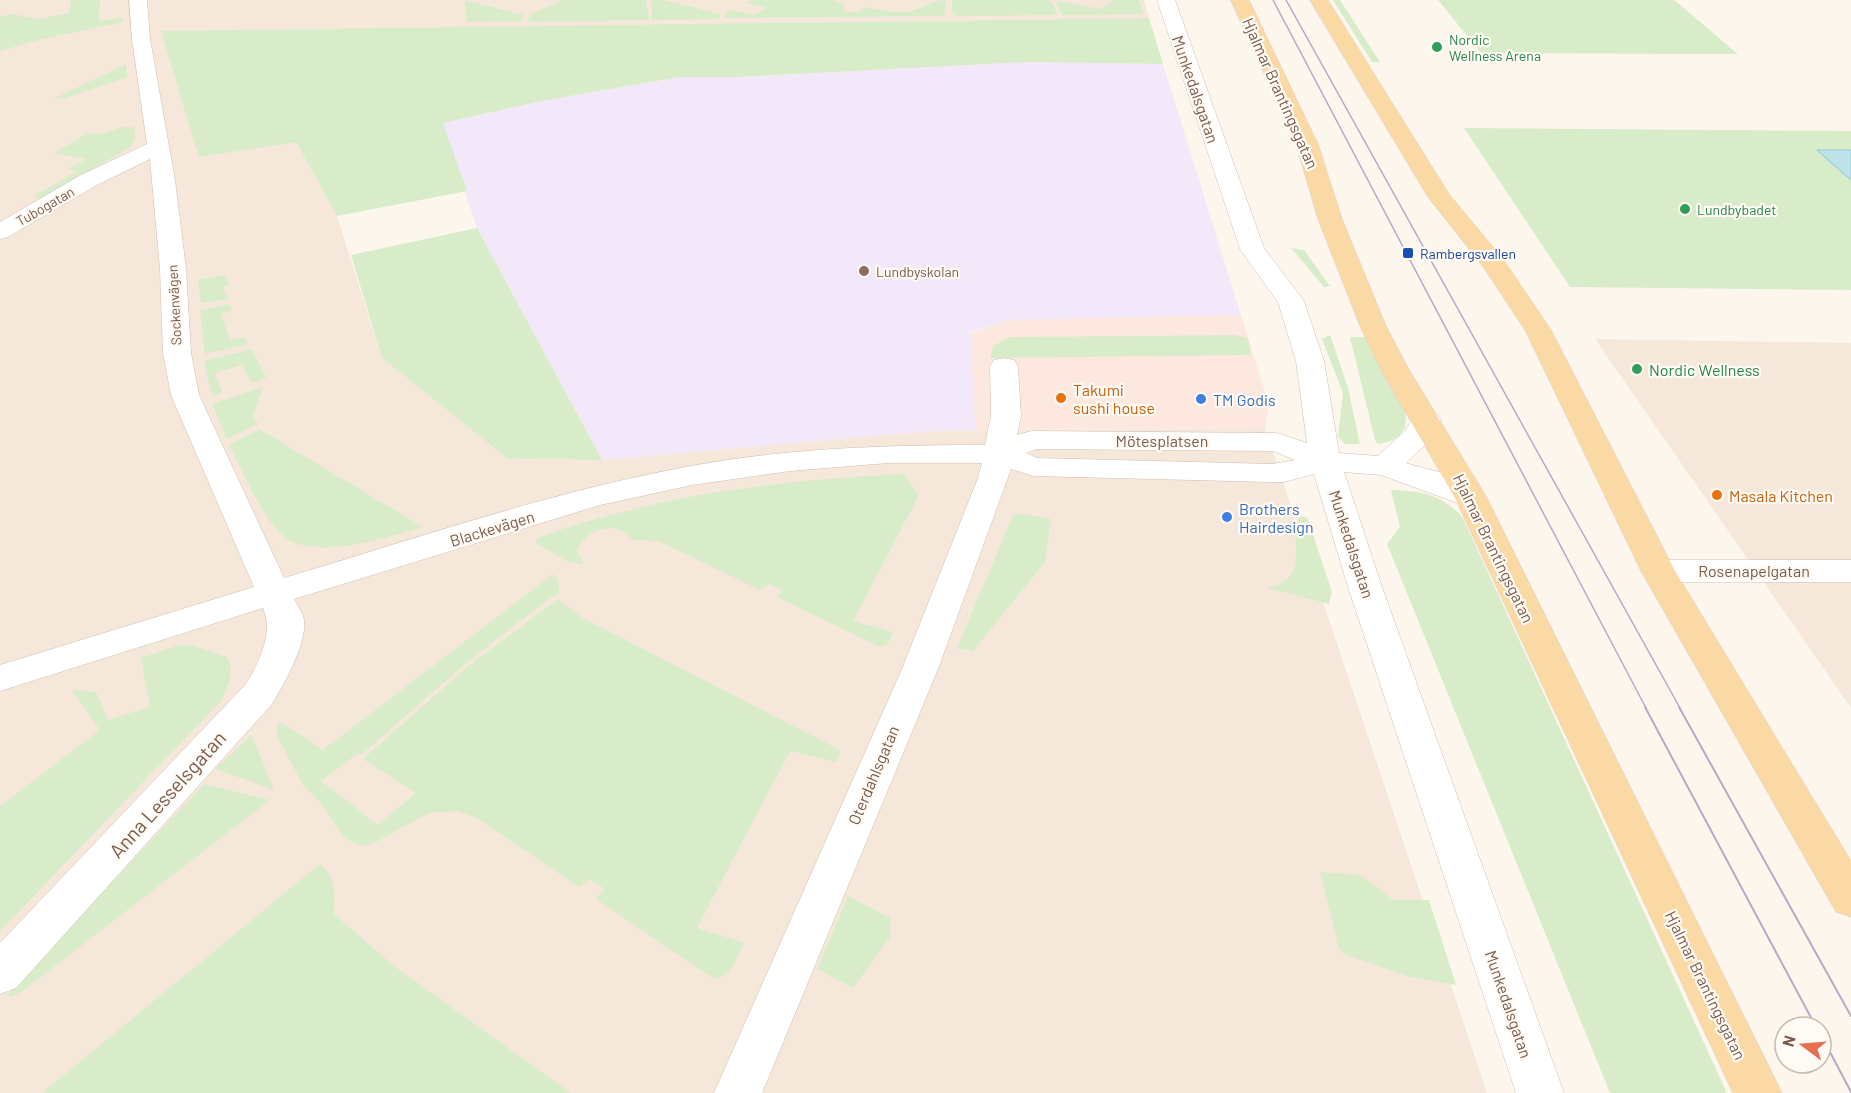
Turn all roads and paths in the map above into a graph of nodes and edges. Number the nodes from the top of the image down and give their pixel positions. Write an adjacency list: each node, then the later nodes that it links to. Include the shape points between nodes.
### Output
1 (138, 0): 5 (street, Sockenvägen)
2 (1166, 0): 12 (street, Munkedalsgatan, via 1252,249 1291,301 1310,361)
3 (1240, 0): 10 (main road, Hjalmar Brantingsgatan, via 1307,144 1330,219 1373,326)
4 (1319, 0): 15 (main road, via 1440,197 1494,264 1538,330)
5 (158, 147): 6 (street, Tubogatan); 7 (street, Sockenvägen)
6 (89, 180): 7 (street, Tubogatan); 8 (street, Tubogatan)
7 (164, 180): 17 (street, Sockenvägen, via 177,353 185,395)
8 (0, 231)
9 (1004, 366): 11 (street, via 1006,416)
10 (1426, 419): 13 (street, via 1417,436); 14 (main road, Hjalmar Brantingsgatan)
11 (998, 454): 12 (street, Mötesplatsen, via 1034,467 1284,472); 17 (street, Blackevägen, via 888,454 692,475 594,497); 21 (street, Oterdahlsgatan, via 994,478 920,669)
12 (1326, 461): 13 (street, Mötesplatsen); 22 (street, Munkedalsgatan, via 1365,587)
13 (1385, 466): 14 (street, Mötesplatsen)
14 (1471, 498): 23 (main road, Hjalmar Brantingsgatan)
15 (1658, 571): 16 (street, Rosenapelgatan); 19 (main road)
16 (1851, 571)
17 (276, 592): 18 (street, Blackevägen); 20 (street, Anna Lesselsgatan, via 286,620 283,641 273,671 259,694)
18 (0, 678)
19 (1851, 899)
20 (0, 974)
21 (738, 1093)
22 (1540, 1093)
23 (1758, 1093)

